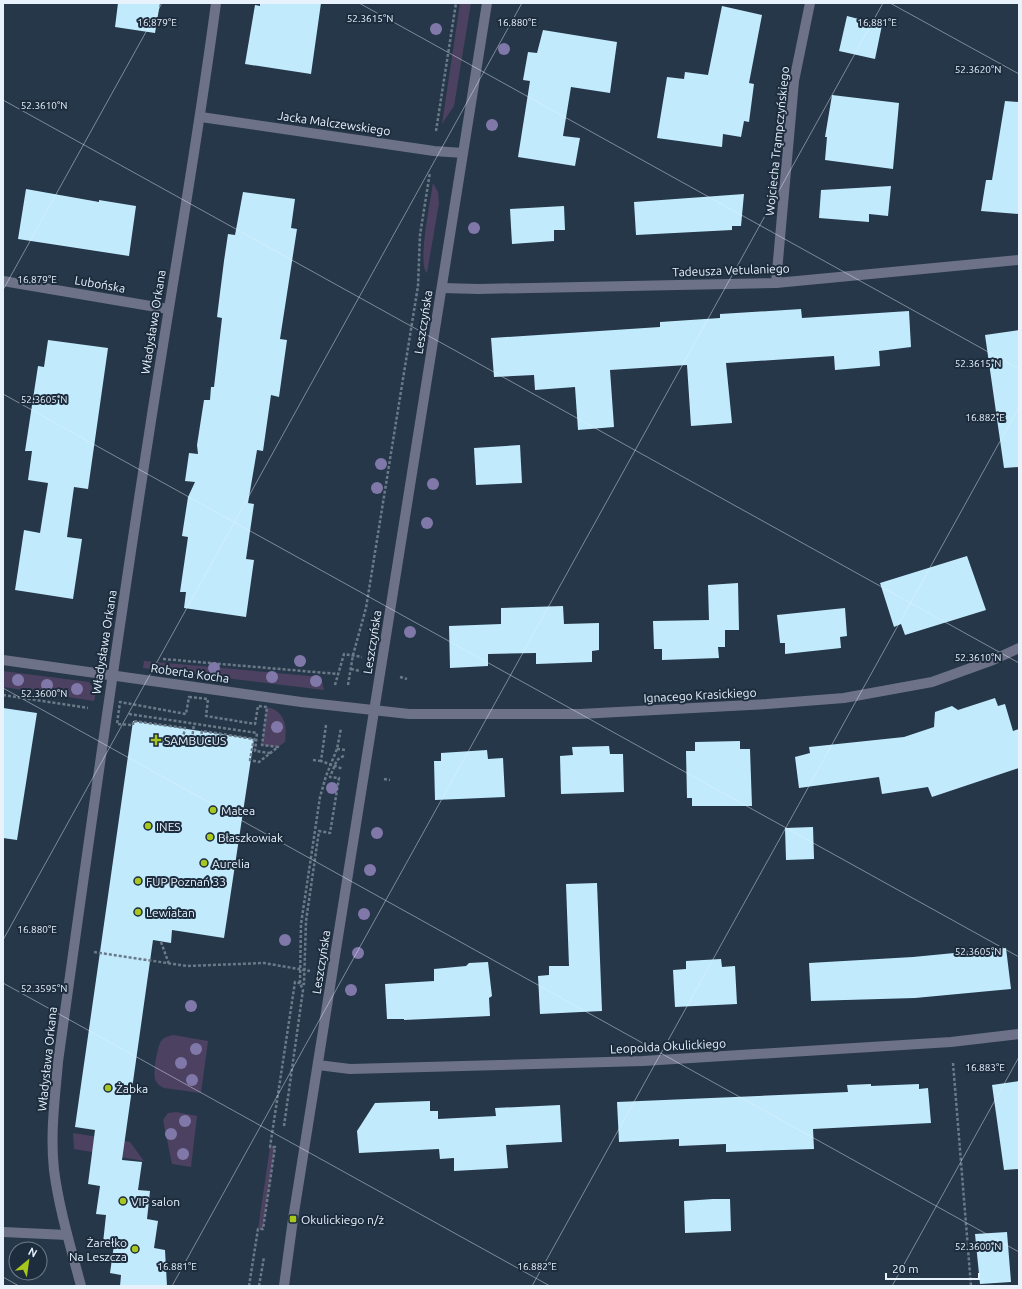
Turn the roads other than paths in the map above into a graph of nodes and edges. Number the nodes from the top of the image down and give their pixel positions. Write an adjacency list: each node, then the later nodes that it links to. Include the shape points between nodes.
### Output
1 (216, 3): 4 (street, Władysława Orkana)
2 (487, 3): 5 (street, Leszczyńska)
3 (810, 3): 8 (street, Wojciecha Trąmpczyńskiego, via 794,81)
4 (201, 117): 5 (street, Jacka Malczewskiego); 10 (street, Władysława Orkana)
5 (463, 153): 9 (street, Leszczyńska)
6 (1019, 260): 8 (street, Tadeusza Vetulaniego)
7 (3, 281): 10 (street, Lubońska)
8 (776, 283): 9 (street, Tadeusza Vetulaniego, via 478,290)
9 (442, 288): 14 (street, Leszczyńska)
10 (168, 308): 13 (street, Władysława Orkana)
11 (1019, 648): 14 (street, Ignacego Krasickiego, via 932,682 844,698 580,714 408,714)
12 (3, 660): 13 (street, Roberta Kocha)
13 (111, 676): 14 (street, Roberta Kocha); 18 (street, Władysława Orkana, via 58,1062 53,1124 54,1169)
14 (374, 710): 16 (street, Leszczyńska)
15 (1019, 1034): 16 (street, Leopolda Okulickiego, via 951,1042 643,1061 350,1069)
16 (318, 1065): 20 (street, Leszczyńska)
17 (3, 1232): 18 (street)
18 (67, 1235): 19 (street, Władysława Orkana)
19 (82, 1286)
20 (284, 1286)

